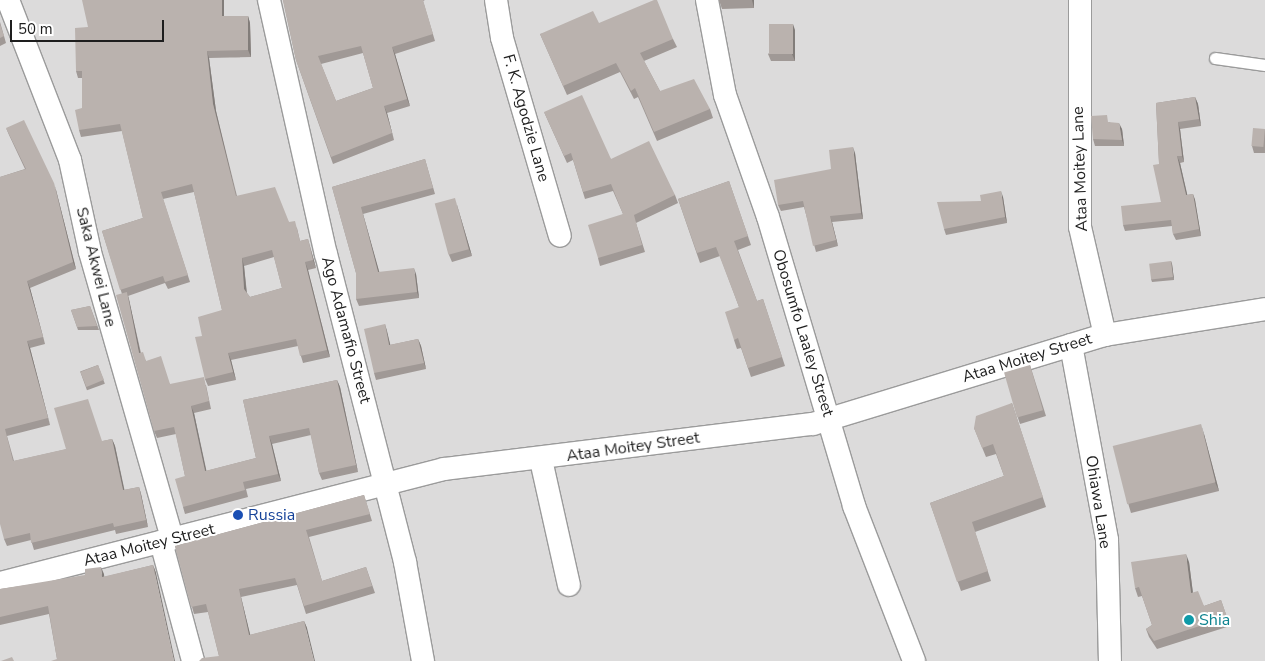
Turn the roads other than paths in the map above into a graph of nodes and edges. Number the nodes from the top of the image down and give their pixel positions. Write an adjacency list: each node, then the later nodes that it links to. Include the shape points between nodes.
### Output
1 (8, 0): 15 (street, Saka Akwei Lane, via 70,160 90,252)
2 (269, 0): 14 (street, Ago Adamafio Street, via 326,254)
3 (496, 0): 8 (street, F. K. Agodzie Lane, via 502,38)
4 (707, 0): 12 (street, Obosumfo Laaley Street, via 725,95)
5 (1080, 0): 10 (street, Ataa Moitey Lane, via 1080,227)
6 (1216, 58): 7 (lane)
7 (1265, 65)
8 (560, 236)
9 (1265, 309): 10 (street, Ataa Moitey Street)
10 (1105, 335): 11 (street, Ataa Moitey Street)
11 (1071, 345): 12 (street, Ataa Moitey Street); 21 (street, Ohiawa Lane, via 1106,540)
12 (830, 420): 13 (street, Ataa Moitey Street); 20 (street, Obosumfo Laaley Street, via 854,506)
13 (541, 460): 14 (street, Ataa Moitey Street, via 444,469); 17 (street)
14 (385, 483): 15 (street, Ataa Moitey Street); 19 (street, Ago Adamafio Street, via 414,603)
15 (167, 540): 16 (street, Ataa Moitey Street); 18 (street, Saka Akwei Lane)
16 (0, 583)
17 (569, 585)
18 (194, 661)
19 (423, 661)
20 (914, 661)
21 (1110, 661)

